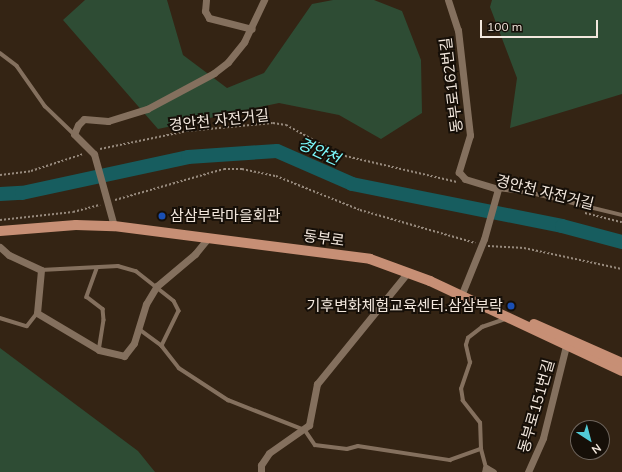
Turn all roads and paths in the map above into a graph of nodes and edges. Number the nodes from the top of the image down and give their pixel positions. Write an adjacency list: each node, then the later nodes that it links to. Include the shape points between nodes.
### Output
1 (206, 0): 4 (street, via 205,11 209,18)
2 (264, 0): 4 (street)
3 (448, 0): 10 (street, 동부로162번길, via 458,30 470,135 459,172 466,179)
4 (252, 29): 6 (street, via 237,53 214,73 147,109 108,121 84,119)
5 (0, 53): 6 (lane, via 17,66 45,106)
6 (74, 134): 7 (street)
7 (92, 152): 8 (path, 경안천 자전거길, via 31,171); 9 (path, 경안천 자전거길, via 187,131 273,123 286,125 341,155); 11 (street)
8 (0, 175)
9 (462, 183)
10 (498, 189): 13 (lane, via 536,194); 20 (street)
11 (108, 203): 14 (path, via 73,212); 16 (street); 20 (path, via 224,170 242,170 276,176 360,210)
12 (578, 211): 15 (path, 경안천 자전거길)
13 (622, 215)
14 (0, 220)
15 (622, 222)
16 (113, 223): 17 (main road, via 76,219); 18 (main road, 동부로); 19 (main road, 동부로); 27 (main road, via 369,254 410,267)
17 (0, 226)
18 (0, 231)
19 (208, 238): 25 (main road, 동부로, via 370,259); 26 (street, via 195,254)
20 (483, 242): 23 (path); 27 (street)
21 (0, 247): 24 (street, via 10,255)
22 (96, 269): 24 (lane); 26 (lane, via 118,266 136,271); 34 (lane, via 86,297 102,309 104,320)
23 (622, 269)
24 (41, 270): 28 (street)
25 (408, 272): 27 (main road, 동부로); 37 (street, via 317,384 312,419)
26 (157, 286): 31 (street, via 146,304); 32 (lane, via 174,301 179,311)
27 (462, 294): 30 (main road, 동부로); 35 (main road)
28 (37, 314): 29 (lane, via 27,326); 34 (street)
29 (0, 318)
30 (507, 318): 33 (main road, 동부로); 38 (lane, via 474,332 466,345 470,363 463,380 461,395 466,406 480,423)
31 (139, 328): 32 (lane); 34 (street, via 127,355 120,356)
32 (162, 346): 37 (lane, via 179,368 228,400)
33 (566, 346): 36 (main road, 동부로); 41 (street, 동부로151번길, via 544,438)
34 (99, 350)
35 (622, 363)
36 (622, 371)
37 (304, 430): 38 (lane, via 315,445 324,448 347,449 358,446 450,460); 40 (street, via 269,453)
38 (480, 449): 39 (lane)
39 (488, 471)
40 (261, 472)
41 (528, 472)

